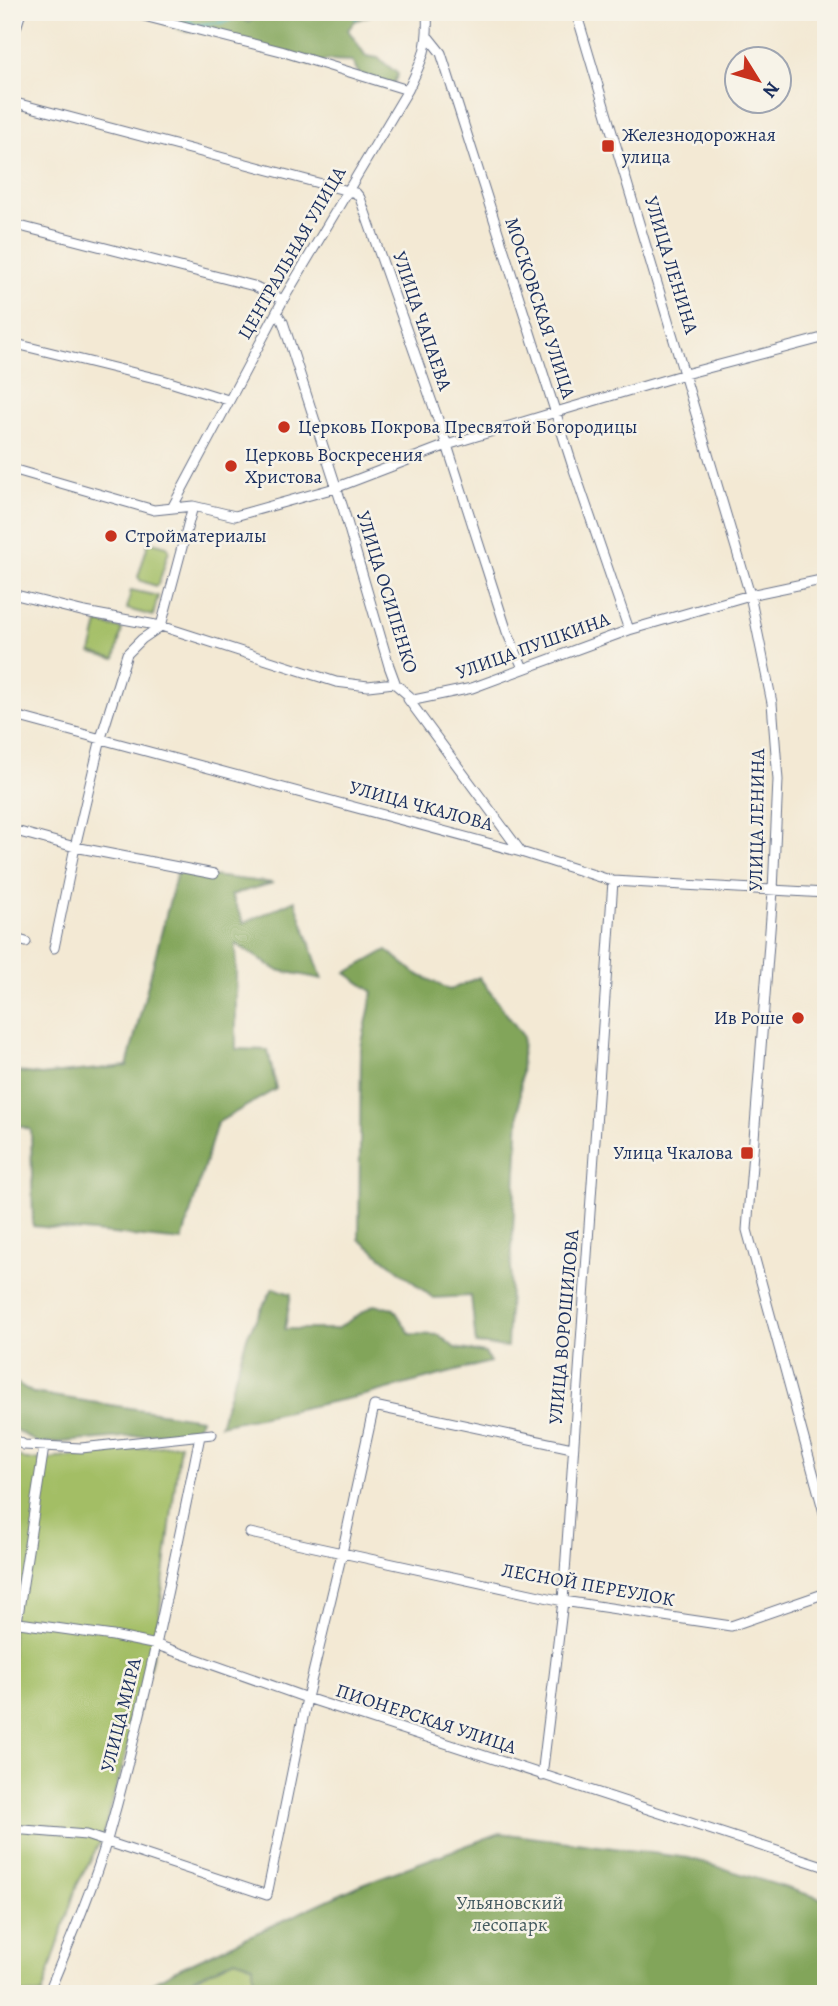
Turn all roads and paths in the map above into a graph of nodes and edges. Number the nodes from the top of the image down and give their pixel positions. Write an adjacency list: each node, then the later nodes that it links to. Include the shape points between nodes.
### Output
1 (21, 12): 6 (street)
2 (128, 12): 7 (street)
3 (427, 12): 5 (street, ЦЕНТРАЛЬНАЯ УЛИЦА)
4 (576, 12): 15 (street, УЛИЦА ЛЕНИНА)
5 (429, 38): 7 (street, ЦЕНТРАЛЬНАЯ УЛИЦА); 17 (street, МОСКОВСКАЯ УЛИЦА, via 441,52)
6 (12, 41)
7 (408, 90): 9 (street, ЦЕНТРАЛЬНАЯ УЛИЦА)
8 (12, 102): 9 (street)
9 (349, 190): 11 (street, ЦЕНТРАЛЬНАЯ УЛИЦА); 18 (street, УЛИЦА ЧАПАЕВА, via 360,198)
10 (12, 224): 11 (street, via 254,286)
11 (283, 300): 12 (street, ЦЕНТРАЛЬНАЯ УЛИЦА)
12 (277, 313): 16 (street, ЦЕНТРАЛЬНАЯ УЛИЦА); 20 (street, УЛИЦА ОСИПЕНКО)
13 (826, 337): 15 (street)
14 (12, 343): 16 (street)
15 (685, 374): 17 (street); 25 (street, УЛИЦА ЛЕНИНА)
16 (228, 401): 22 (street, ЦЕНТРАЛЬНАЯ УЛИЦА)
17 (556, 412): 18 (street); 27 (street, МОСКОВСКАЯ УЛИЦА)
18 (447, 446): 20 (street); 28 (street, УЛИЦА ЧАПАЕВА)
19 (12, 469): 22 (street, via 154,510)
20 (335, 488): 21 (street, via 235,516); 29 (street, УЛИЦА ОСИПЕНКО)
21 (193, 506): 22 (street); 26 (street)
22 (172, 508)
23 (826, 579): 25 (street, УЛИЦА ПУШКИНА)
24 (12, 594): 26 (street)
25 (750, 595): 27 (street, УЛИЦА ПУШКИНА); 37 (street, УЛИЦА ЛЕНИНА, via 778,757)
26 (161, 626): 29 (street, via 336,682); 31 (street, via 127,654)
27 (629, 630): 28 (street, УЛИЦА ПУШКИНА)
28 (523, 668): 29 (street, УЛИЦА ПУШКИНА, via 472,688 423,699 414,700)
29 (394, 683): 34 (street, УЛИЦА ОСИПЕНКО)
30 (12, 715): 31 (street, УЛИЦА ЧКАЛОВА)
31 (102, 738): 33 (street); 34 (street, УЛИЦА ЧКАЛОВА)
32 (12, 830): 33 (street)
33 (75, 847): 35 (street); 41 (street)
34 (521, 852): 36 (street, УЛИЦА ЧКАЛОВА)
35 (215, 874)
36 (613, 881): 37 (street, УЛИЦА ЧКАЛОВА); 46 (street, УЛИЦА ВОРОШИЛОВА)
37 (773, 891): 38 (street, УЛИЦА ЧКАЛОВА); 47 (street, УЛИЦА ЛЕНИНА, via 747,1230)
38 (826, 893)
39 (12, 938): 40 (street)
40 (26, 942)
41 (54, 948)
42 (212, 1434): 43 (street)
43 (200, 1436): 45 (street, via 81,1448); 54 (street, УЛИЦА МИРА)
44 (12, 1438): 45 (street)
45 (44, 1447): 53 (street)
46 (572, 1448): 50 (street, via 374,1406); 52 (street, УЛИЦА ВОРОШИЛОВА)
47 (823, 1501): 48 (street, УЛИЦА ЛЕНИНА)
48 (826, 1520)
49 (250, 1533): 50 (street, ЛЕСНОЙ ПЕРЕУЛОК)
50 (342, 1553): 52 (street, ЛЕСНОЙ ПЕРЕУЛОК); 55 (street)
51 (826, 1593): 52 (street, ЛЕСНОЙ ПЕРЕУЛОК, via 731,1626)
52 (563, 1601): 56 (street, УЛИЦА ВОРОШИЛОВА)
53 (14, 1622): 54 (street, ПИОНЕРСКАЯ УЛИЦА)
54 (157, 1645): 55 (street, ПИОНЕРСКАЯ УЛИЦА); 58 (street, УЛИЦА МИРА)
55 (307, 1698): 56 (street, ПИОНЕРСКАЯ УЛИЦА); 58 (street, via 267,1895)
56 (542, 1776): 59 (street, ПИОНЕРСКАЯ УЛИЦА)
57 (12, 1829): 58 (street, via 86,1835)
58 (106, 1842): 60 (street, УЛИЦА МИРА)
59 (826, 1867)
60 (48, 1994)

